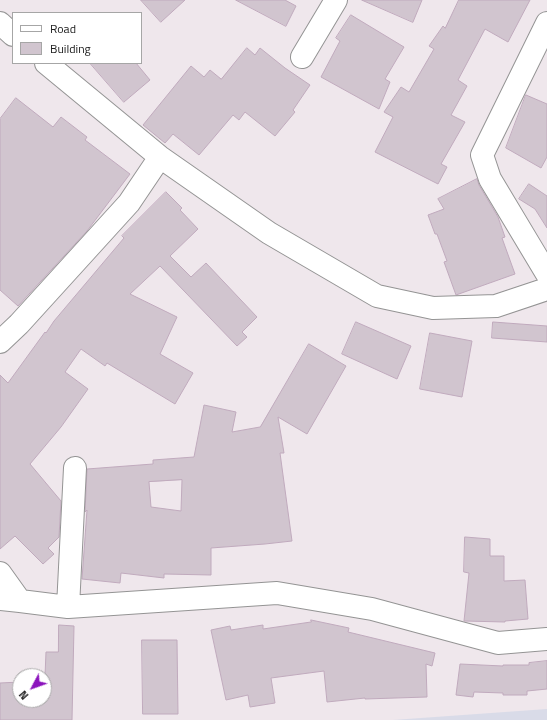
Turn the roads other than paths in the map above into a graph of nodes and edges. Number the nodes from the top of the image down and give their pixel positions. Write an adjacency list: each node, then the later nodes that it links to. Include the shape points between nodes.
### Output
1 (336, 0): 5 (street)
2 (0, 23): 4 (street)
3 (547, 23): 8 (street, via 482,155 490,179)
4 (12, 33)
5 (302, 57)
6 (47, 64): 7 (street)
7 (160, 157): 9 (street, via 269,233 377,296 433,308 496,306); 10 (street, via 129,203)
8 (547, 274)
9 (547, 289)
10 (0, 342)
11 (74, 468): 14 (street)
12 (0, 574): 13 (street)
13 (10, 600): 14 (street)
14 (68, 607): 15 (street, via 277,594 372,610 498,643)
15 (547, 639)

